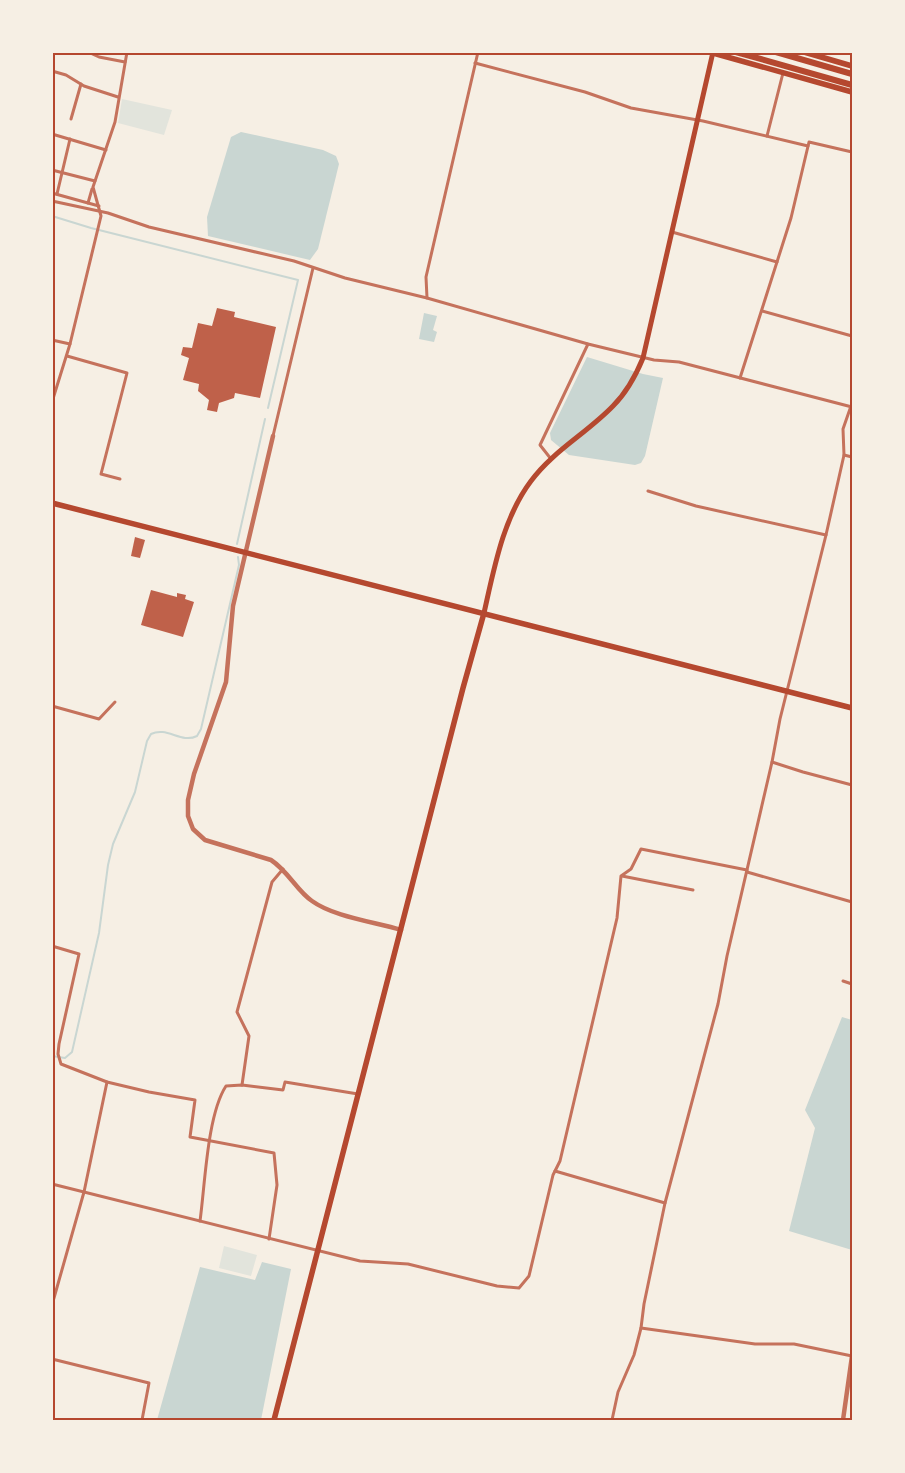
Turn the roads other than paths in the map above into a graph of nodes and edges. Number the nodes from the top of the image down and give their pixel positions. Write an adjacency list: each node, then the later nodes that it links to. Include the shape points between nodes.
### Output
1 (88, 52): 9 (street)
2 (127, 52): 9 (street)
3 (478, 52): 10 (street)
4 (736, 52): 16 (highway)
5 (776, 52): 14 (highway)
6 (788, 52): 13 (street)
7 (804, 52): 11 (highway)
8 (713, 53): 13 (highway); 20 (main road)
9 (125, 62): 18 (street)
10 (475, 63): 20 (street, via 585,92 631,108); 39 (street, via 426,276)
11 (852, 66)
12 (52, 71): 15 (street)
13 (783, 72): 17 (highway); 22 (street)
14 (852, 74)
15 (81, 84): 18 (street); 19 (street)
16 (852, 85)
17 (852, 92)
18 (118, 96): 25 (street, via 115,122)
19 (71, 119)
20 (698, 120): 22 (street); 36 (main road)
21 (52, 134): 23 (street)
22 (767, 136): 24 (street)
23 (70, 139): 25 (street); 28 (street)
24 (808, 146): 26 (street, via 809,142); 37 (street)
25 (106, 150): 29 (street)
26 (852, 152)
27 (52, 170): 28 (street)
28 (61, 172): 29 (street); 31 (street)
29 (95, 181): 30 (street)
30 (93, 187): 33 (street); 34 (street)
31 (55, 194): 33 (street)
32 (52, 200): 35 (street)
33 (88, 203): 34 (street)
34 (99, 206): 35 (street)
35 (101, 212): 38 (street); 43 (street)
36 (670, 232): 37 (street); 46 (main road)
37 (777, 262): 40 (street)
38 (313, 268): 39 (street); 50 (street)
39 (427, 298): 44 (street)
40 (762, 311): 41 (street); 47 (street)
41 (852, 336)
42 (52, 340): 43 (street)
43 (70, 344): 45 (street)
44 (588, 344): 46 (street); 53 (street, via 540,445)
45 (67, 356): 48 (street); 54 (street, via 127,373 101,474)
46 (643, 358): 47 (street, via 679,362); 53 (main road, via 613,407)
47 (740, 378): 49 (street)
48 (52, 402)
49 (852, 406): 51 (street, via 843,429)
50 (273, 436): 58 (street)
51 (844, 455): 52 (street); 57 (street)
52 (852, 457)
53 (551, 459): 59 (main road, via 532,479 516,504)
54 (120, 479)
55 (648, 491): 57 (street, via 696,506)
56 (52, 503): 58 (highway)
57 (826, 534): 60 (street)
58 (245, 552): 59 (highway); 66 (street, via 233,606 226,682 194,774 188,816 193,829 205,840 271,860)
59 (484, 613): 60 (highway); 71 (highway)
60 (787, 690): 63 (highway); 64 (street)
61 (115, 702): 62 (street, via 99,719)
62 (52, 706)
63 (852, 708)
64 (772, 762): 65 (street); 67 (street)
65 (852, 785)
66 (283, 869): 71 (street, via 310,900 325,909); 76 (street, via 272,882 237,1012 250,1036)
67 (747, 871): 68 (street, via 641,848 632,869); 70 (street); 82 (street, via 718,1004)
68 (621, 876): 69 (street); 79 (street, via 617,918)
69 (693, 890)
70 (852, 902)
71 (401, 930): 77 (highway)
72 (52, 946): 75 (street, via 79,954 58,1059 64,1066)
73 (843, 981): 74 (street)
74 (852, 984)
75 (107, 1082): 78 (street, via 195,1100 190,1137); 81 (street)
76 (242, 1085): 77 (street, via 283,1090 285,1082); 78 (street, via 226,1086 219,1096)
77 (358, 1094): 85 (highway)
78 (210, 1140): 83 (street); 84 (street, via 274,1153 277,1184)
79 (555, 1172): 82 (street); 85 (street, via 529,1276 519,1288 497,1286 408,1264 360,1261)
80 (52, 1184): 81 (street)
81 (84, 1192): 83 (street); 86 (street)
82 (665, 1203): 87 (street)
83 (200, 1221): 84 (street)
84 (269, 1238): 85 (street)
85 (318, 1249): 91 (highway)
86 (52, 1305)
87 (641, 1328): 88 (street, via 755,1344 794,1344); 92 (street, via 634,1355 618,1392)
88 (852, 1356): 93 (street)
89 (52, 1359): 90 (street, via 149,1383)
90 (142, 1420)
91 (274, 1420)
92 (612, 1420)
93 (843, 1420)

